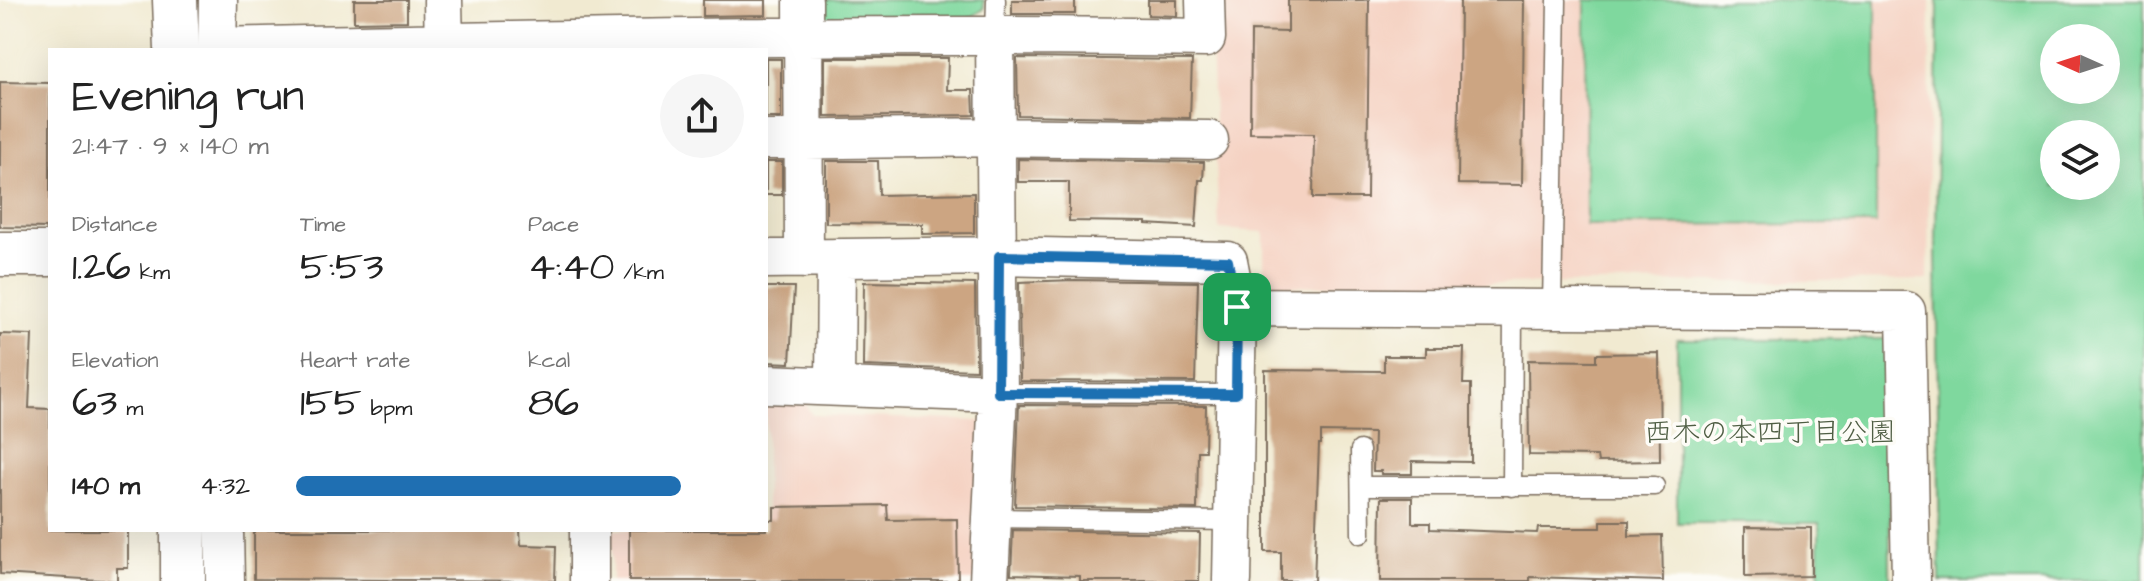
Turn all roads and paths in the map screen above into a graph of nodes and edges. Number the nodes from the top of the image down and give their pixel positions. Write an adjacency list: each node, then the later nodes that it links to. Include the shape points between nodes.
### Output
1 (175, 0): 9 (street)
2 (218, 0): 10 (street)
3 (443, 0): 8 (street)
4 (1205, 0): 6 (street, via 1206,38)
5 (1557, 0): 23 (lane)
6 (996, 17): 7 (street); 12 (street)
7 (803, 18): 8 (street); 14 (street)
8 (444, 46): 11 (street)
9 (202, 48)
10 (203, 48)
11 (283, 48)
12 (997, 137): 14 (street); 15 (street); 18 (street)
13 (768, 140): 14 (street)
14 (804, 140): 19 (street)
15 (1209, 140)
16 (0, 254): 17 (street)
17 (48, 254)
18 (999, 256): 19 (street); 21 (street, via 1228,261); 26 (street)
19 (820, 258): 20 (street); 25 (street)
20 (768, 259)
21 (1237, 307): 22 (street); 27 (street)
22 (1513, 308): 23 (street); 31 (lane)
23 (1552, 308): 43 (street, via 1906,311)
24 (768, 384): 25 (street)
25 (835, 386): 26 (street)
26 (998, 393): 27 (lane); 32 (street)
27 (1236, 394): 33 (street)
28 (1360, 450): 29 (lane)
29 (1361, 486): 31 (lane); 37 (lane)
30 (1655, 486): 31 (lane)
31 (1512, 487)
32 (992, 518): 33 (lane); 41 (street)
33 (1233, 521): 42 (street)
34 (183, 532): 38 (street)
35 (224, 532): 39 (street)
36 (589, 532): 40 (street)
37 (1361, 534)
38 (183, 581)
39 (225, 581)
40 (589, 581)
41 (989, 581)
42 (1232, 581)
43 (1911, 581)

